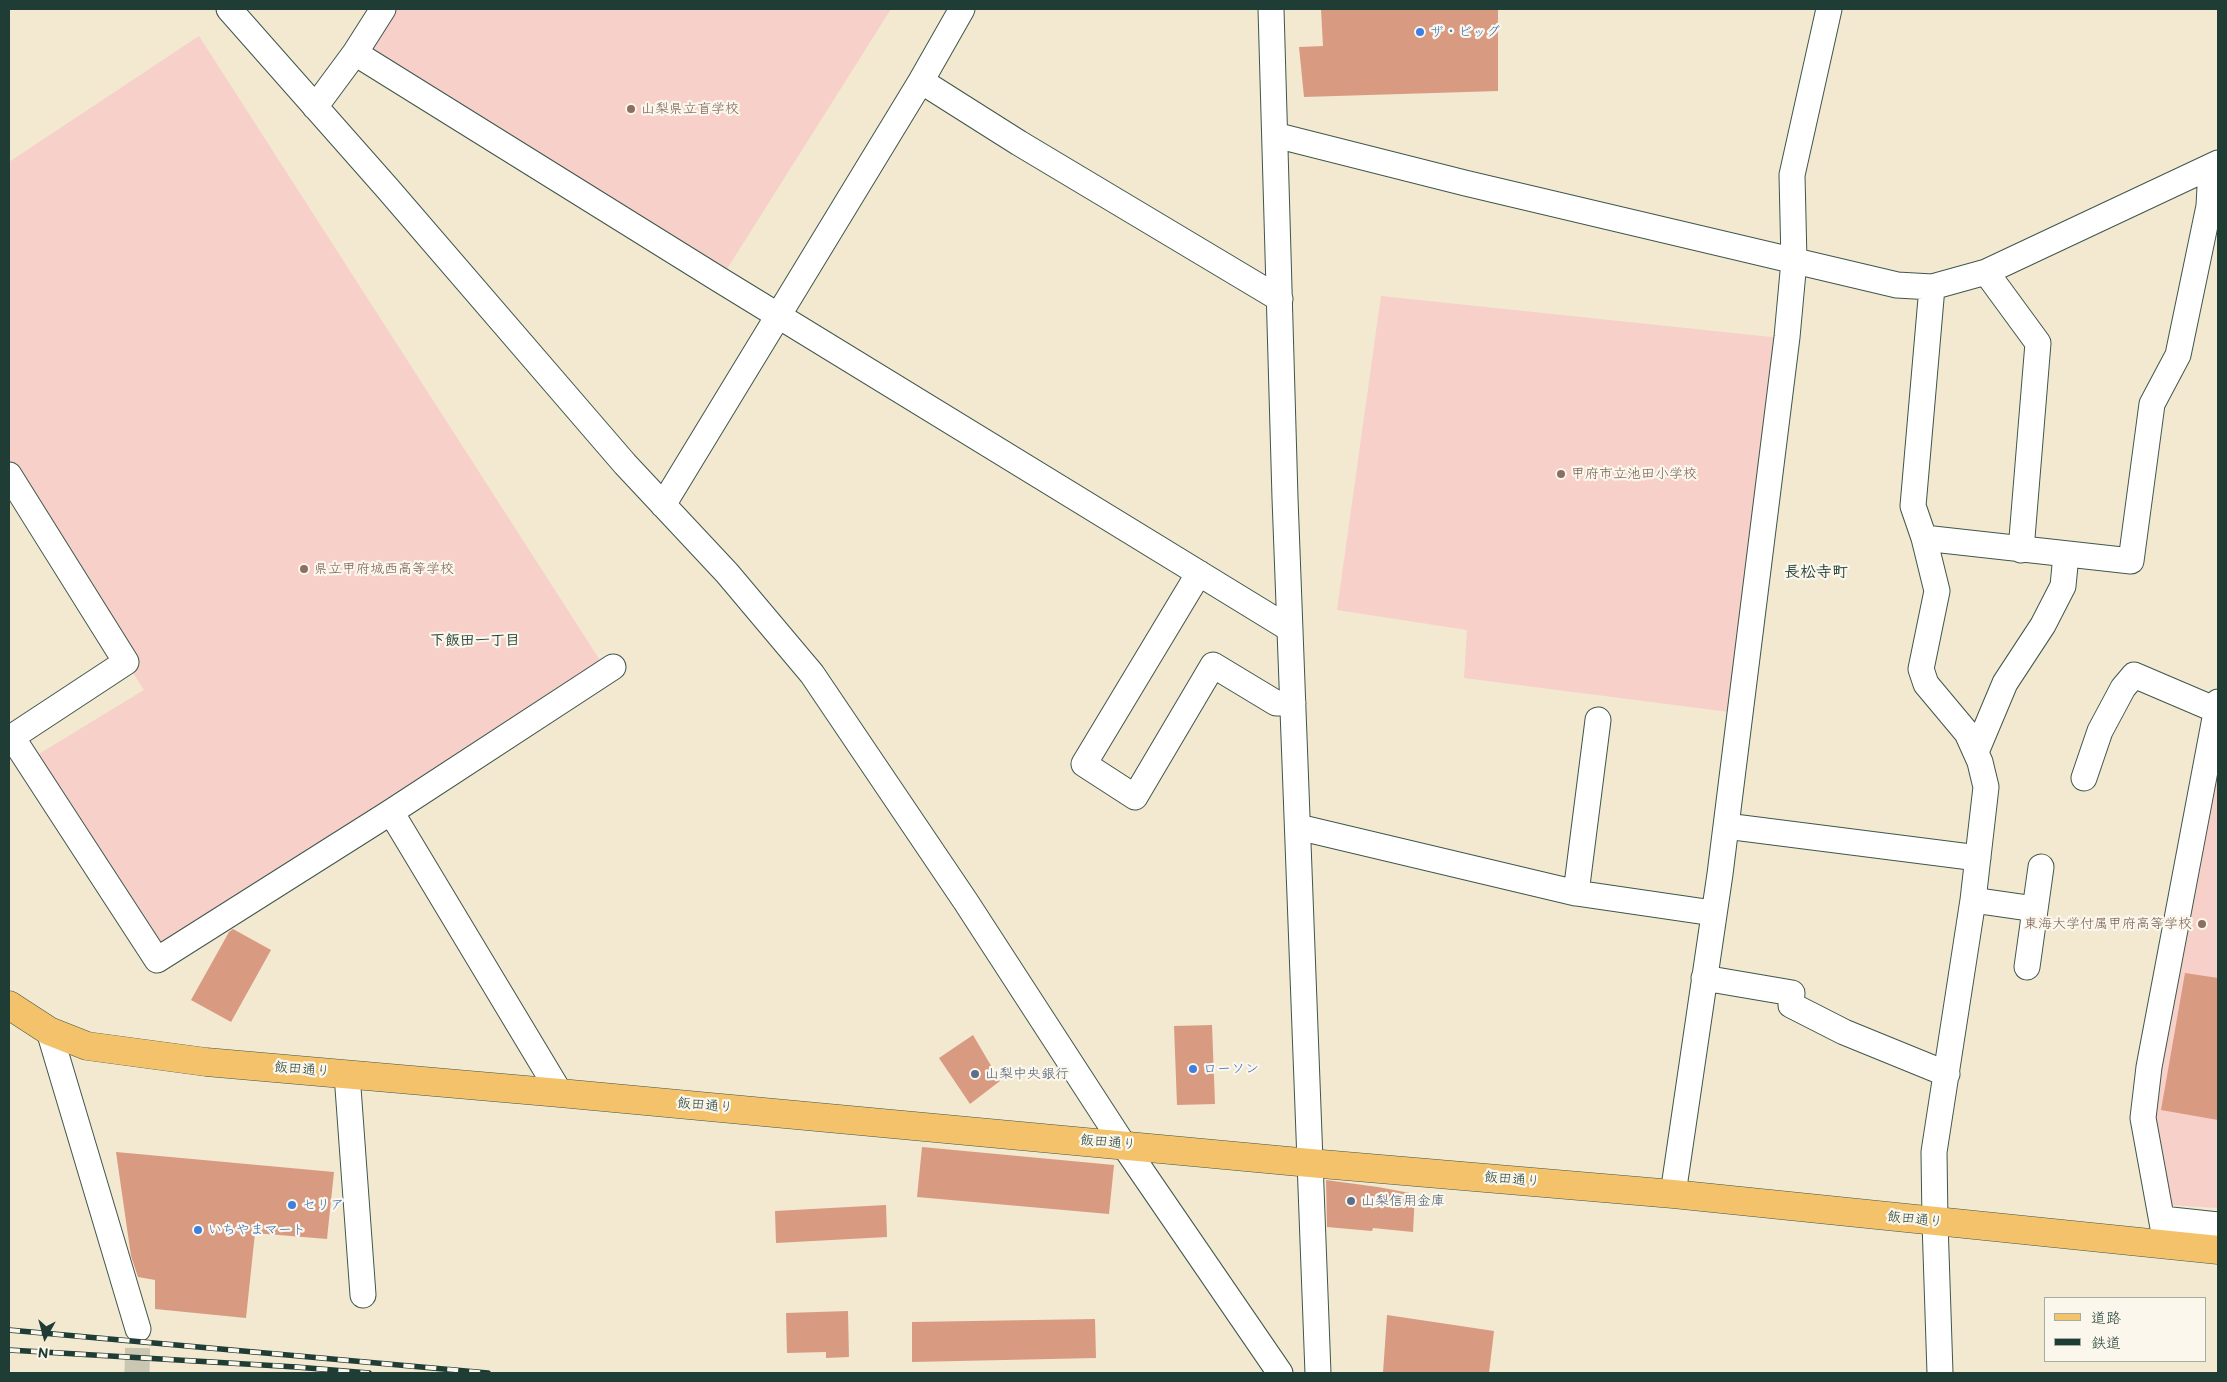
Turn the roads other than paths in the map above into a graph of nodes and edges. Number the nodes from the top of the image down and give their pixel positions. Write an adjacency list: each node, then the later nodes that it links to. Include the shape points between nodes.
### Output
1 (230, 9): 8 (street)
2 (383, 9): 6 (street)
3 (962, 9): 7 (street)
4 (1271, 9): 9 (street)
5 (1829, 9): 11 (street, via 1792,175)
6 (356, 53): 8 (street); 15 (street)
7 (921, 81): 14 (street); 15 (street)
8 (315, 107): 17 (street)
9 (1275, 135): 11 (street); 14 (street)
10 (2215, 165): 12 (street); 20 (street, via 2178,355 2152,404 2131,561)
11 (1794, 261): 13 (street, via 1897,285); 31 (street)
12 (1986, 272): 13 (street); 19 (street, via 2038,343)
13 (1932, 286): 18 (street, via 1913,506)
14 (1280, 299): 22 (street)
15 (779, 316): 17 (street); 21 (street)
16 (9, 475): 27 (street, via 126,662)
17 (663, 505): 46 (street, via 727,573 812,674 966,902)
18 (1924, 538): 19 (street); 28 (street, via 1937,590 1921,669 1926,684 1967,733)
19 (2021, 550): 20 (street)
20 (2066, 555): 28 (street, via 2063,586 2043,625 2005,682)
21 (1199, 574): 22 (street); 24 (street, via 1084,764 1135,797 1213,665 1276,703)
22 (1290, 628): 24 (street)
23 (613, 667): 30 (street)
24 (1293, 703): 32 (street)
25 (2217, 706): 29 (street, via 2134,675 2100,731); 51 (street, via 2149,1066 2143,1118)
26 (1598, 720): 35 (street)
27 (11, 738): 30 (street, via 157,960)
28 (1976, 752): 33 (street, via 1986,786)
29 (2084, 778)
30 (391, 812): 45 (street)
31 (1726, 826): 33 (street); 38 (street)
32 (1298, 827): 35 (street); 47 (street)
33 (1978, 858): 36 (street)
34 (2041, 867): 37 (street)
35 (1576, 893): 38 (street)
36 (1973, 900): 37 (street); 44 (street)
37 (2035, 909): 39 (street)
38 (1713, 913): 40 (street)
39 (2027, 967)
40 (1704, 978): 44 (street, via 1792,993 1791,1006 1844,1032); 48 (street)
41 (9, 1005): 42 (main road, 飯田通り)
42 (49, 1031): 43 (main road, 飯田通り, via 87,1046 206,1062); 54 (street)
43 (347, 1074): 45 (main road, 飯田通り); 53 (street)
44 (1947, 1074): 49 (street, via 1934,1152)
45 (560, 1092): 46 (main road, 飯田通り)
46 (1123, 1144): 47 (main road, 飯田通り); 55 (street)
47 (1310, 1163): 48 (main road, 飯田通り); 56 (street)
48 (1673, 1194): 49 (main road, 飯田通り)
49 (1935, 1222): 51 (main road, 飯田通り); 57 (street)
50 (2218, 1225): 51 (street)
51 (2170, 1236): 52 (main road, 飯田通り)
52 (2218, 1250)
53 (363, 1295)
54 (138, 1329)
55 (1280, 1373)
56 (1318, 1373)
57 (1940, 1373)

